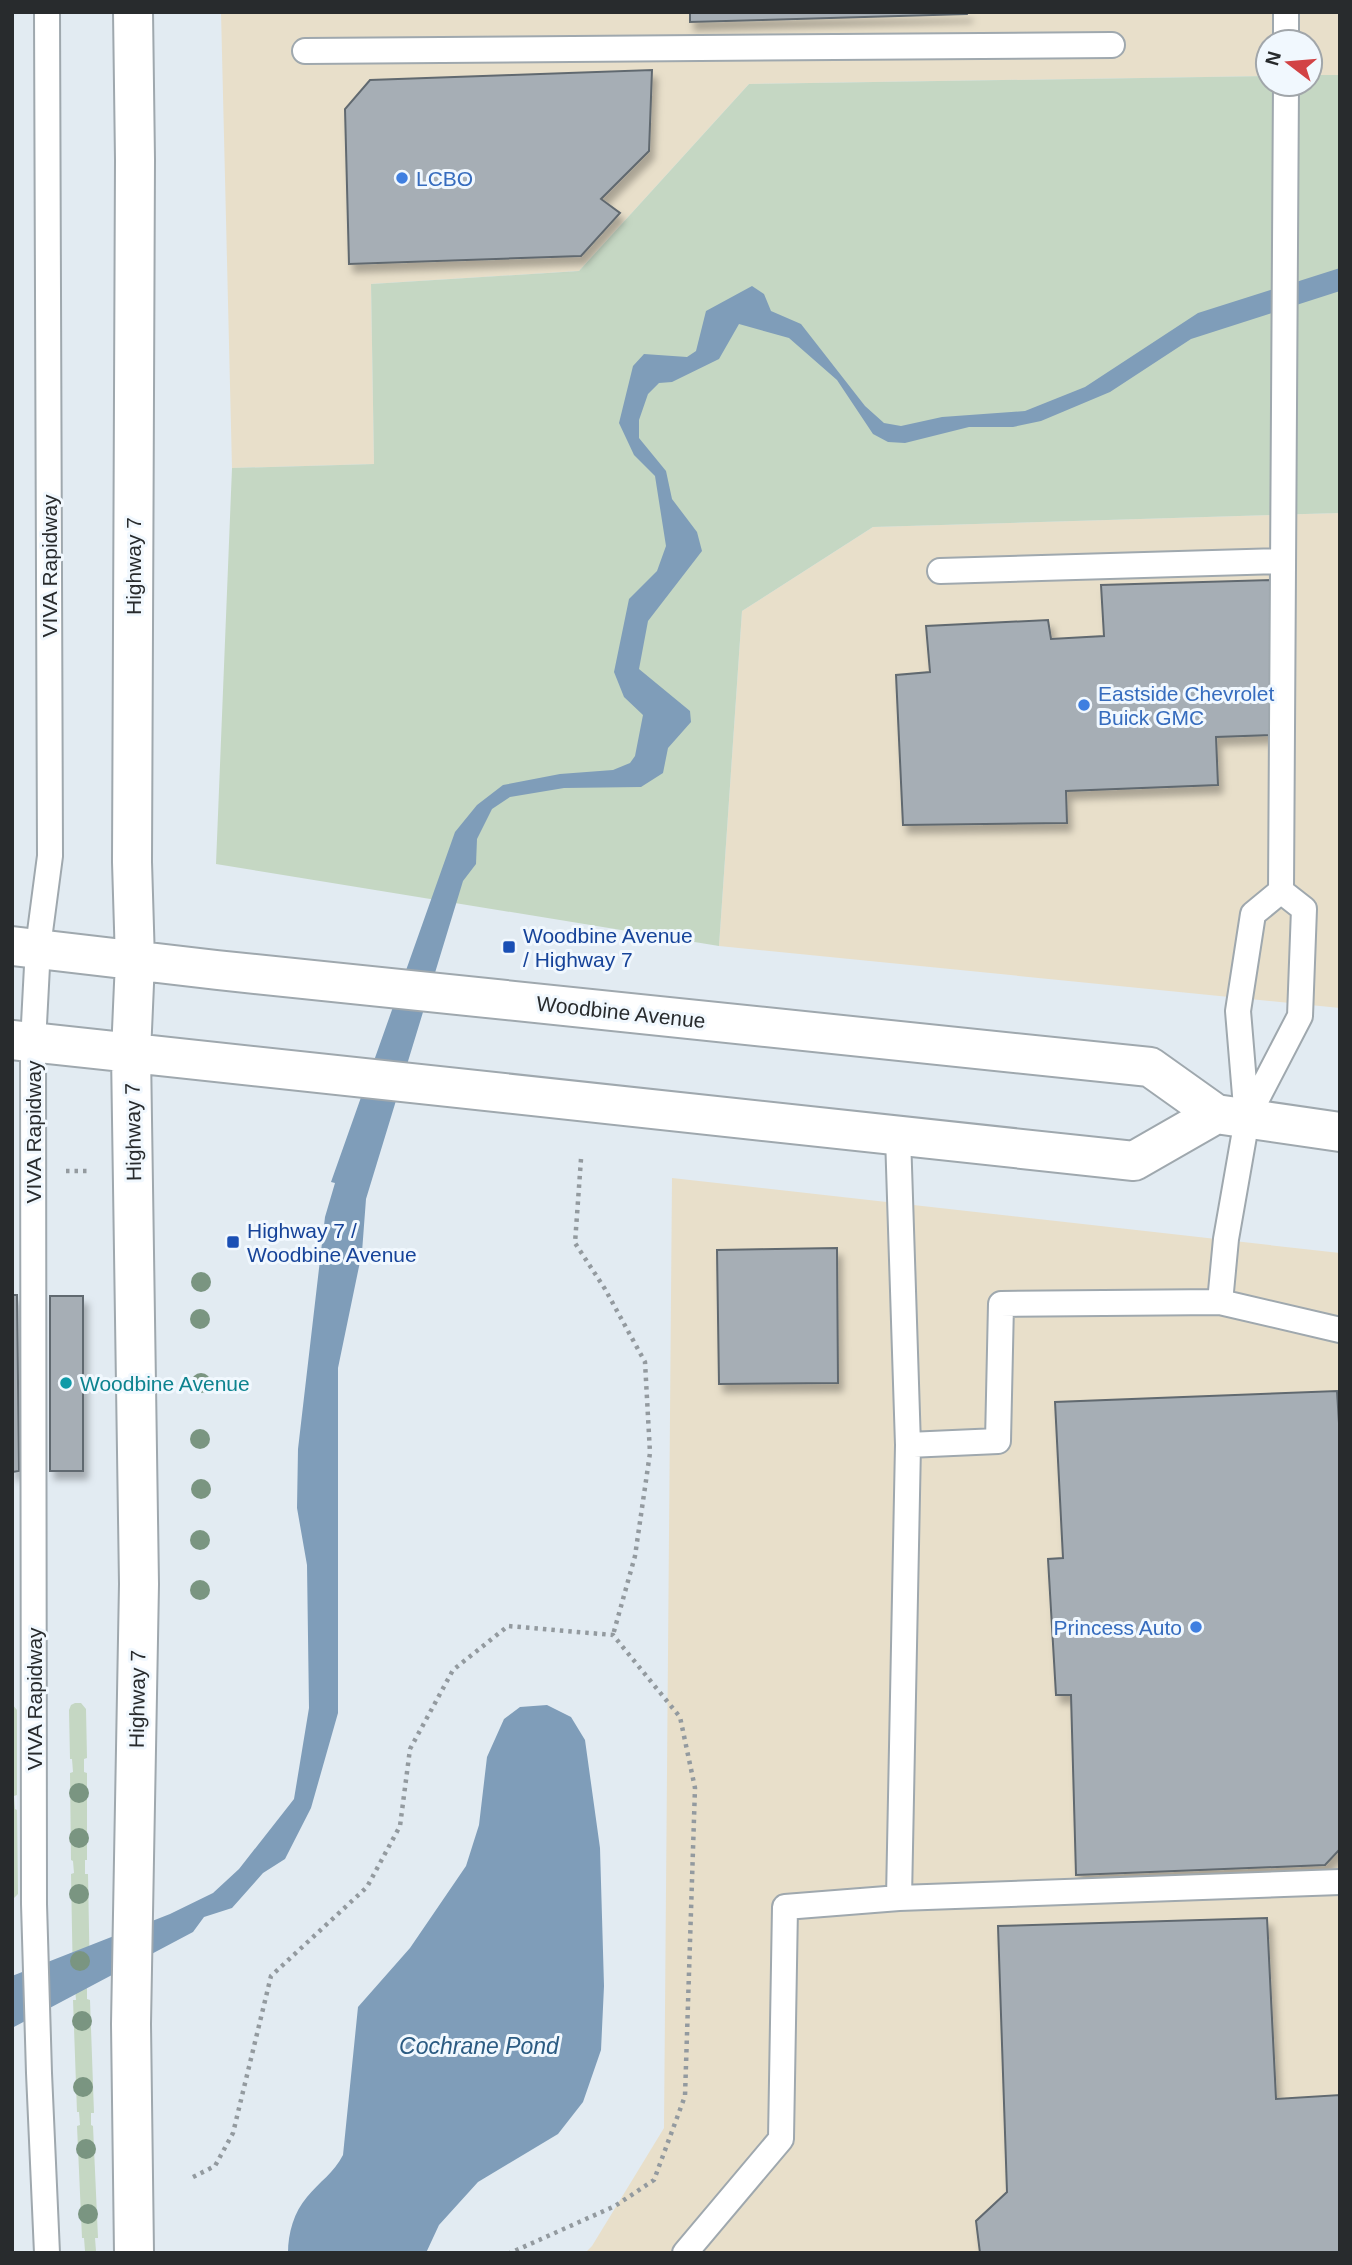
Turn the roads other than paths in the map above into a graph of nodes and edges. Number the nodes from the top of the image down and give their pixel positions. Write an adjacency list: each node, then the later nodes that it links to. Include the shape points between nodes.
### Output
1 (47, 12): 9 (lane, VIVA Rapidway, via 50,856)
2 (133, 12): 10 (main road, Highway 7)
3 (1112, 45): 4 (lane)
4 (305, 51)
5 (1286, 98): 6 (lane)
6 (1283, 561): 7 (lane); 8 (lane)
7 (940, 571)
8 (1282, 891): 13 (lane, via 1253,914 1238,1011); 13 (lane, via 1304,909 1300,1016)
9 (25, 946): 10 (main road, Woodbine Avenue); 11 (lane, VIVA Rapidway)
10 (135, 961): 12 (main road, Highway 7); 13 (main road, Woodbine Avenue, via 1150,1067)
11 (22, 1041): 12 (main road); 21 (lane, VIVA Rapidway, via 34,1904)
12 (131, 1053): 15 (main road); 22 (main road, Highway 7, via 139,1584 131,2024)
13 (1231, 1116): 14 (main road, Woodbine Avenue); 15 (main road, via 1134,1161); 16 (lane)
14 (1340, 1132)
15 (898, 1136): 18 (lane)
16 (1220, 1302): 17 (lane); 18 (lane, via 1001,1304 998,1441)
17 (1340, 1330)
18 (908, 1445): 20 (lane)
19 (1340, 1882): 20 (lane)
20 (899, 1898): 23 (lane, via 785,1908 781,2139)
21 (47, 2253)
22 (134, 2253)
23 (685, 2253)

